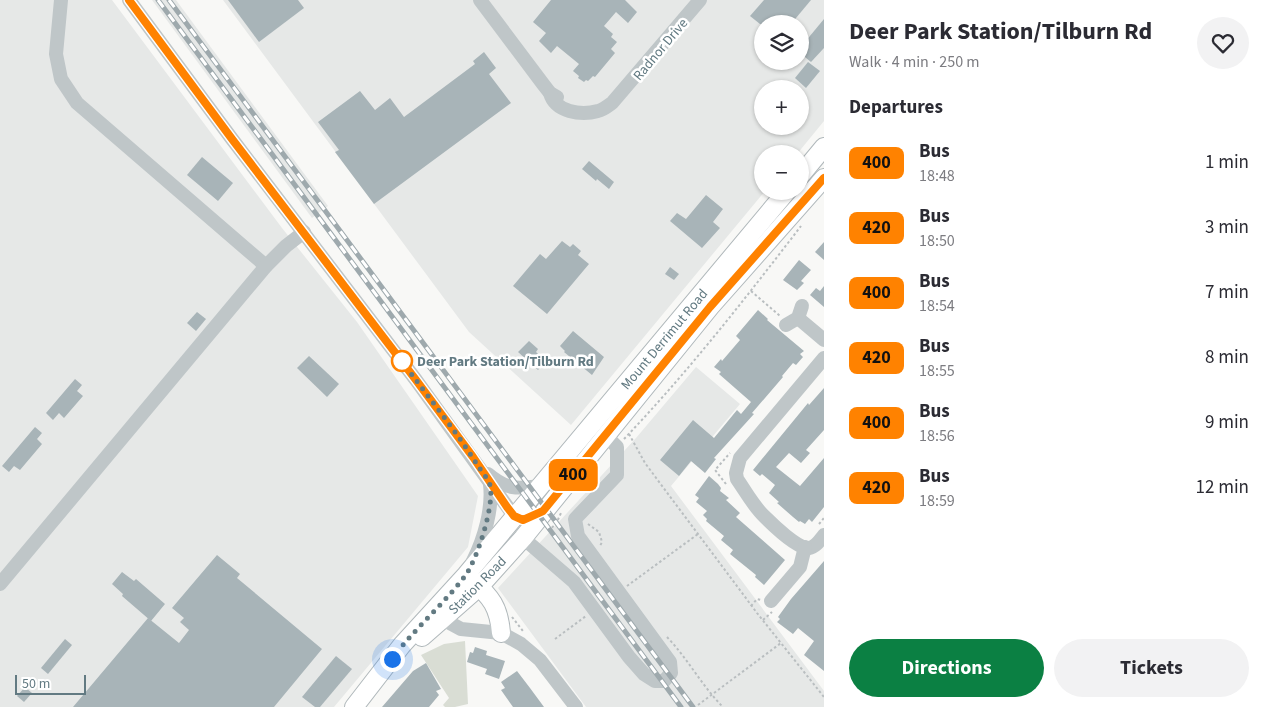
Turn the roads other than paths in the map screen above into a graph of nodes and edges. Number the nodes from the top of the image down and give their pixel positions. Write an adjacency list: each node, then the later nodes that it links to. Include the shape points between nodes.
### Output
1 (61, 0): 10 (street, via 56,54 61,79 77,104)
2 (129, 0): 9 (street)
3 (480, 0): 4 (street, Radnor Drive, via 552,100 571,112 586,113 599,111 612,103)
4 (700, 0)
5 (824, 148): 6 (main road)
6 (809, 166)
7 (824, 178): 14 (main road, Mount Derrimut Road, via 710,307)
8 (780, 200): 14 (main road, Mount Derrimut Road)
9 (304, 232): 10 (street); 17 (street)
10 (266, 266): 26 (street)
11 (792, 316): 12 (street)
12 (824, 340)
13 (824, 358): 24 (street, via 740,458 736,473 764,516)
14 (643, 376): 15 (main road, Mount Derrimut Road); 16 (main road, Mount Derrimut Road)
15 (612, 441): 16 (street, via 593,427); 20 (main road, Mount Derrimut Road); 23 (street, via 617,475 575,519 578,536 670,662 671,673 664,681 655,681 644,674 574,582)
16 (576, 444): 19 (main road, Mount Derrimut Road)
17 (479, 468): 18 (street); 19 (street, via 500,484 512,488)
18 (490, 484): 21 (street); 25 (street, via 480,548)
19 (540, 486): 21 (main road, Station Road)
20 (543, 511): 21 (main road, via 527,520); 23 (main road, Station Road)
21 (514, 516): 23 (main road); 25 (main road, Station Road)
22 (821, 530): 24 (street, via 815,546)
23 (522, 538): 27 (main road, Station Road)
24 (805, 547): 28 (street, via 800,567)
25 (466, 575): 27 (main road); 29 (main road, Station Road)
26 (0, 584)
27 (479, 587): 29 (main road, Station Road); 30 (main road, via 499,613)
28 (774, 604)
29 (437, 616): 30 (street, via 461,629); 31 (main road, Station Road, via 402,645)
30 (501, 633): 32 (street, via 534,653)
31 (354, 707)
32 (576, 707)

